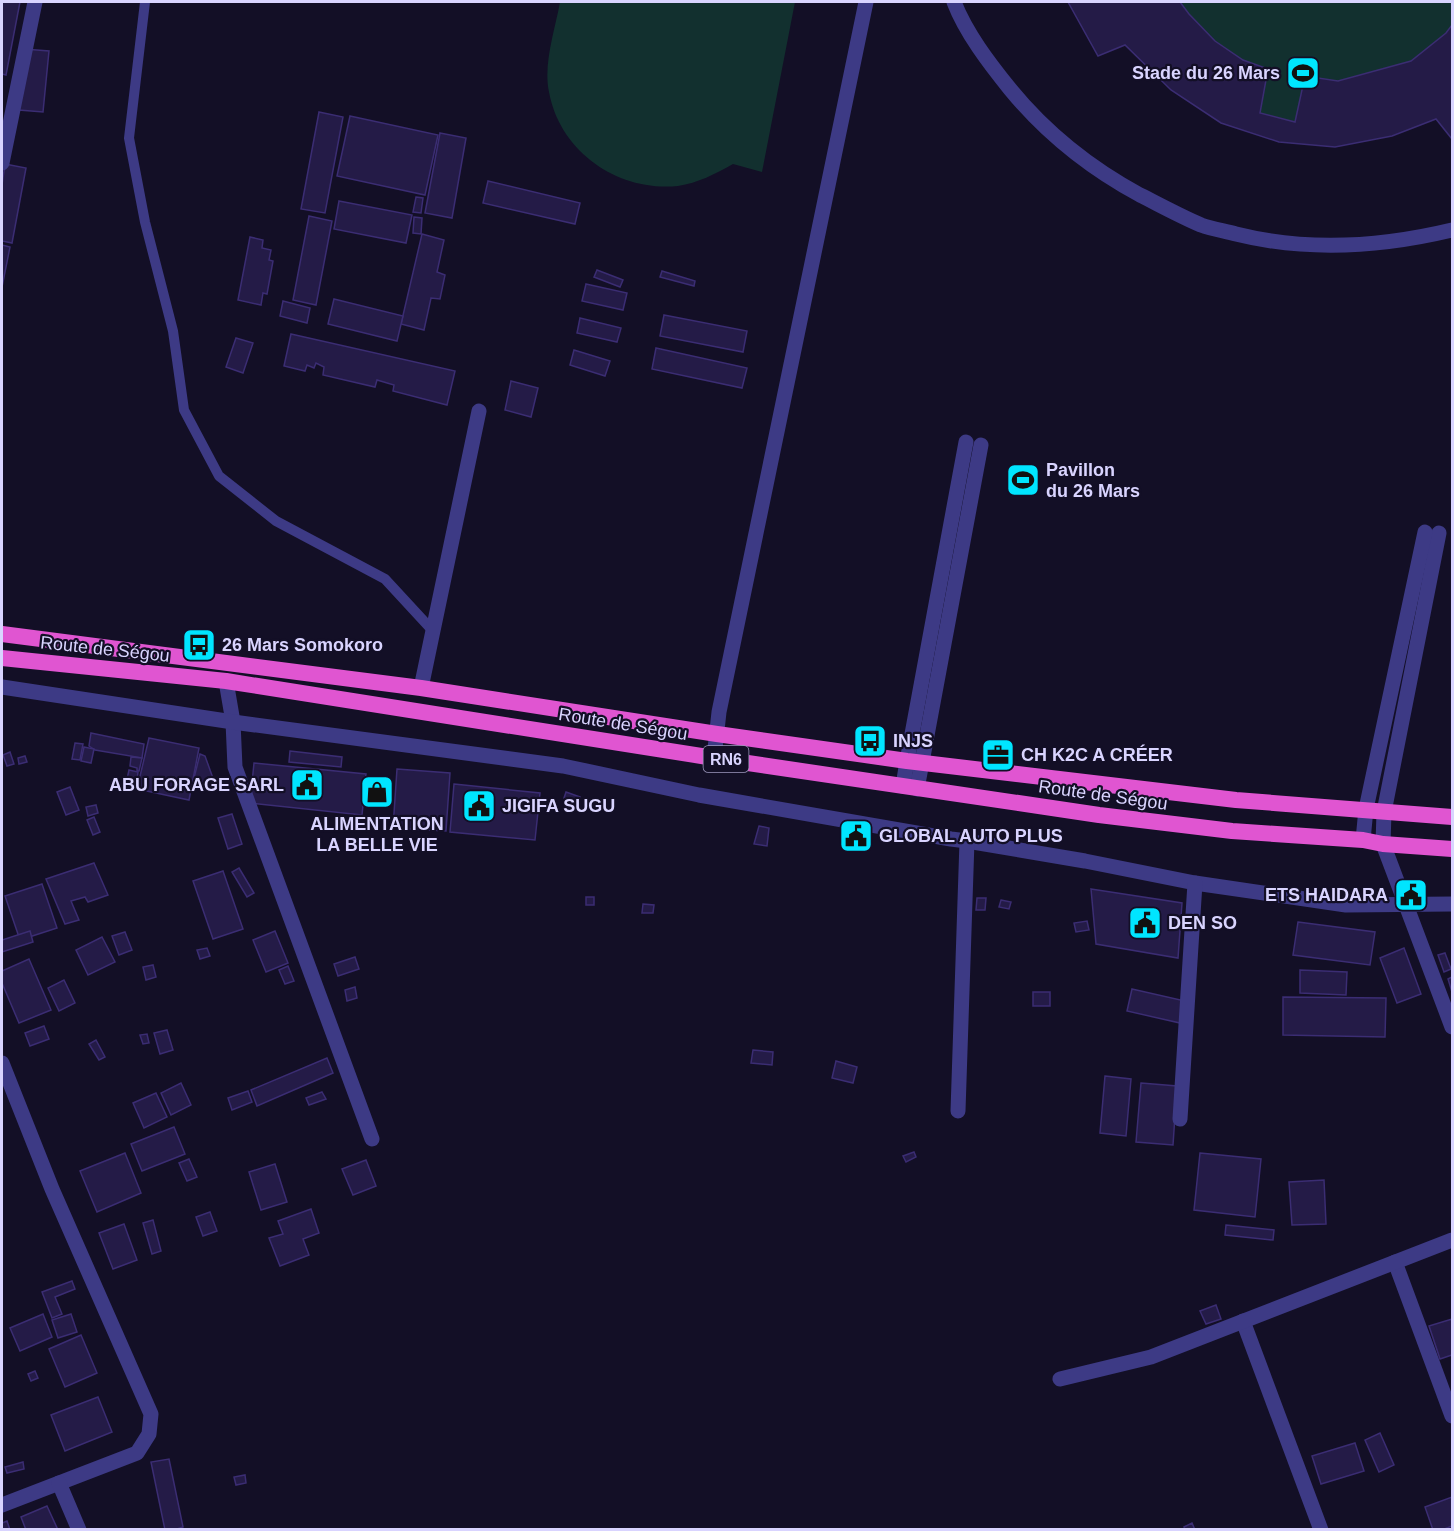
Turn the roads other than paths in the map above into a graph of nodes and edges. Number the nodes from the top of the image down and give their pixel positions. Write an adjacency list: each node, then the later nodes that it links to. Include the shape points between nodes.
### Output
1 (35, 2): 5 (street)
2 (145, 2): 9 (lane, via 129,138 145,222 173,331 184,410 219,476 276,521 385,579)
3 (866, 2): 16 (street)
4 (954, 2): 6 (street, via 991,65 1029,112 1073,152 1118,183 1172,212 1203,226 1307,246 1381,243)
5 (2, 163)
6 (1452, 230)
7 (479, 411): 9 (street)
8 (974, 443): 18 (street)
9 (433, 631): 14 (street)
10 (2, 634): 14 (highway, Route de Ségou / RN6)
11 (2, 658): 12 (highway, Route de Ségou / RN6)
12 (226, 681): 15 (street); 17 (highway, Route de Ségou / RN6)
13 (2, 687): 15 (street)
14 (421, 688): 16 (highway, Route de Ségou / RN6)
15 (233, 722): 24 (street, via 563,766 699,795); 34 (street, via 235,767)
16 (717, 734): 17 (street); 18 (highway, Route de Ségou / RN6)
17 (714, 758): 19 (highway, Route de Ségou / RN6)
18 (914, 762): 19 (street); 20 (highway, Route de Ségou / RN6, via 1236,800)
19 (910, 787): 23 (highway, Route de Ségou / RN6, via 1221,830)
20 (1365, 809): 21 (highway, Route de Ségou / RN6); 21 (street, via 1432,533); 23 (street)
21 (1384, 812): 22 (highway, Route de Ségou / RN6); 25 (street)
22 (1452, 817)
23 (1363, 840): 25 (highway, Route de Ségou / RN6)
24 (967, 841): 27 (street); 32 (street)
25 (1383, 844): 26 (highway, Route de Ségou / RN6); 29 (street)
26 (1452, 849)
27 (1195, 883): 29 (street, via 1346,905); 33 (street)
28 (1452, 904): 29 (street)
29 (1405, 905): 30 (street)
30 (1452, 1027)
31 (2, 1063): 40 (street, via 52,1189 151,1414 149,1434 137,1453)
32 (957, 1111)
33 (1180, 1119)
34 (372, 1139)
35 (1452, 1240): 36 (street)
36 (1395, 1262): 37 (street); 39 (street)
37 (1243, 1321): 38 (street, via 1151,1356); 43 (street)
38 (1060, 1379)
39 (1452, 1416)
40 (59, 1483): 41 (street); 42 (street)
41 (2, 1505)
42 (79, 1530)
43 (1321, 1530)

